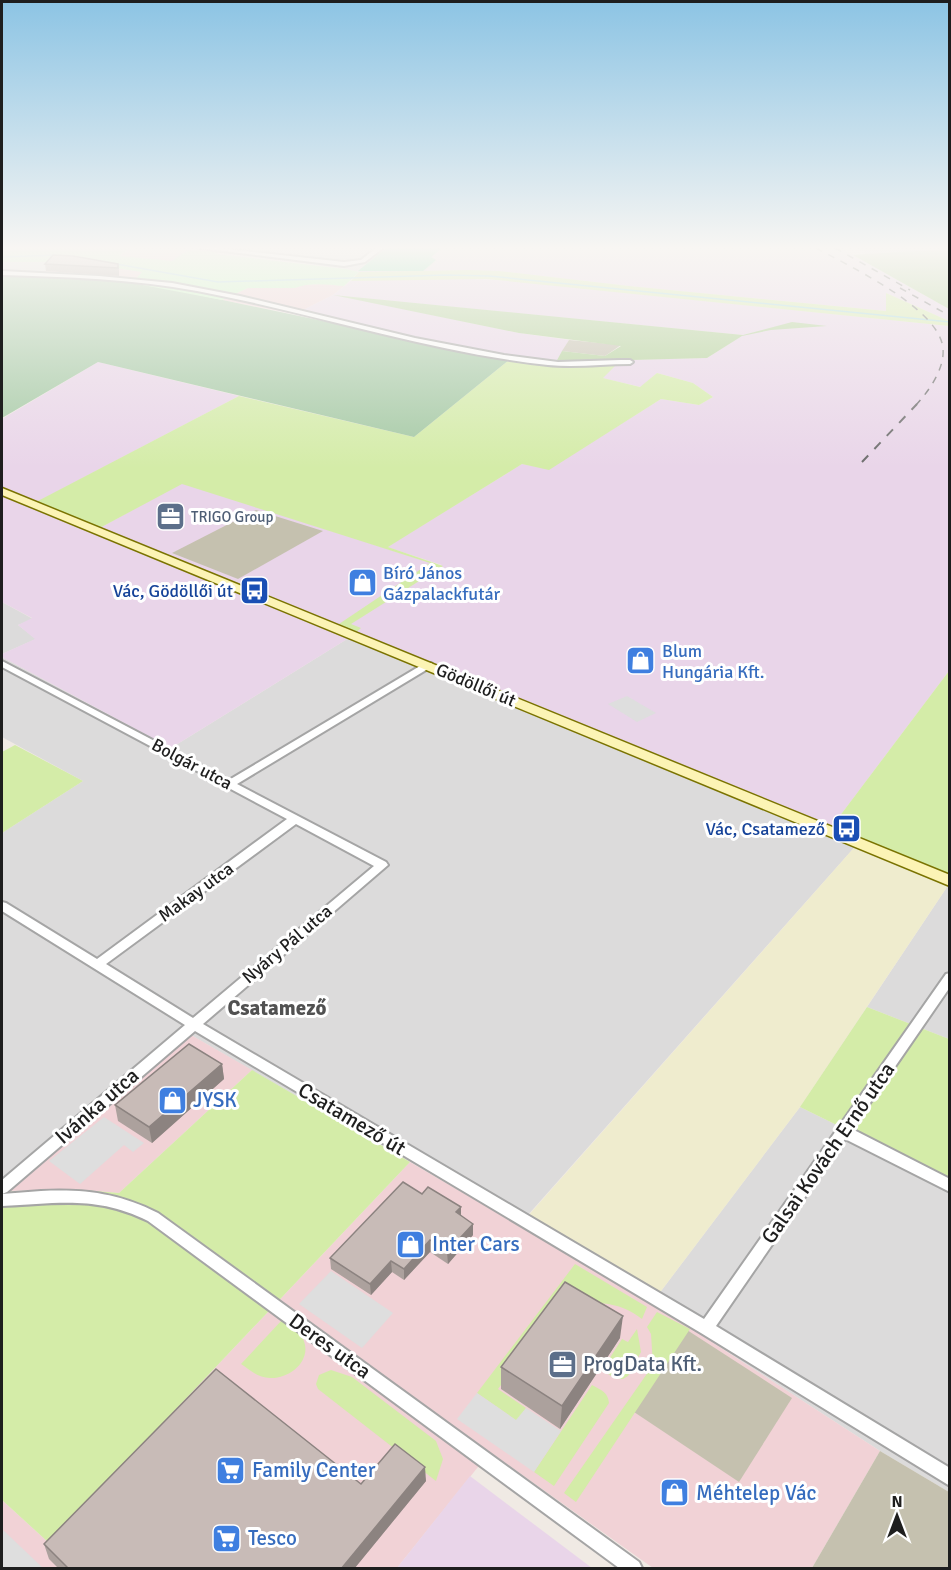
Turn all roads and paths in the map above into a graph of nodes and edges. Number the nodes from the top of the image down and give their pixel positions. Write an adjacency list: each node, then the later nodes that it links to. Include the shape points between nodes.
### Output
1 (336, 321): 2 (street, via 521,360 557,364)
2 (630, 362)
3 (2, 491): 5 (main road, Gödöllői út)
4 (2, 664): 6 (street, Bolgár utca)
5 (428, 665): 6 (street); 9 (main road, Gödöllői út)
6 (229, 784): 7 (street, Bolgár utca)
7 (295, 819): 8 (street, Bolgár utca); 11 (street, Makay utca)
8 (382, 865): 13 (street, Nyáry Pál utca)
9 (950, 881)
10 (2, 906): 11 (street, Csatamező út)
11 (98, 964): 13 (street, Csatamező út)
12 (950, 977): 14 (street, Galsai Kovách Ernő utca)
13 (193, 1024): 16 (street, Ivánka utca); 18 (street, Csatamező út)
14 (843, 1131): 15 (street); 18 (street, Galsai Kovách Ernő utca)
15 (950, 1186)
16 (2, 1188)
17 (2, 1200): 20 (street, Deres utca, via 86,1196 133,1206)
18 (706, 1328): 19 (street, Csatamező út)
19 (950, 1478)
20 (633, 1569)

